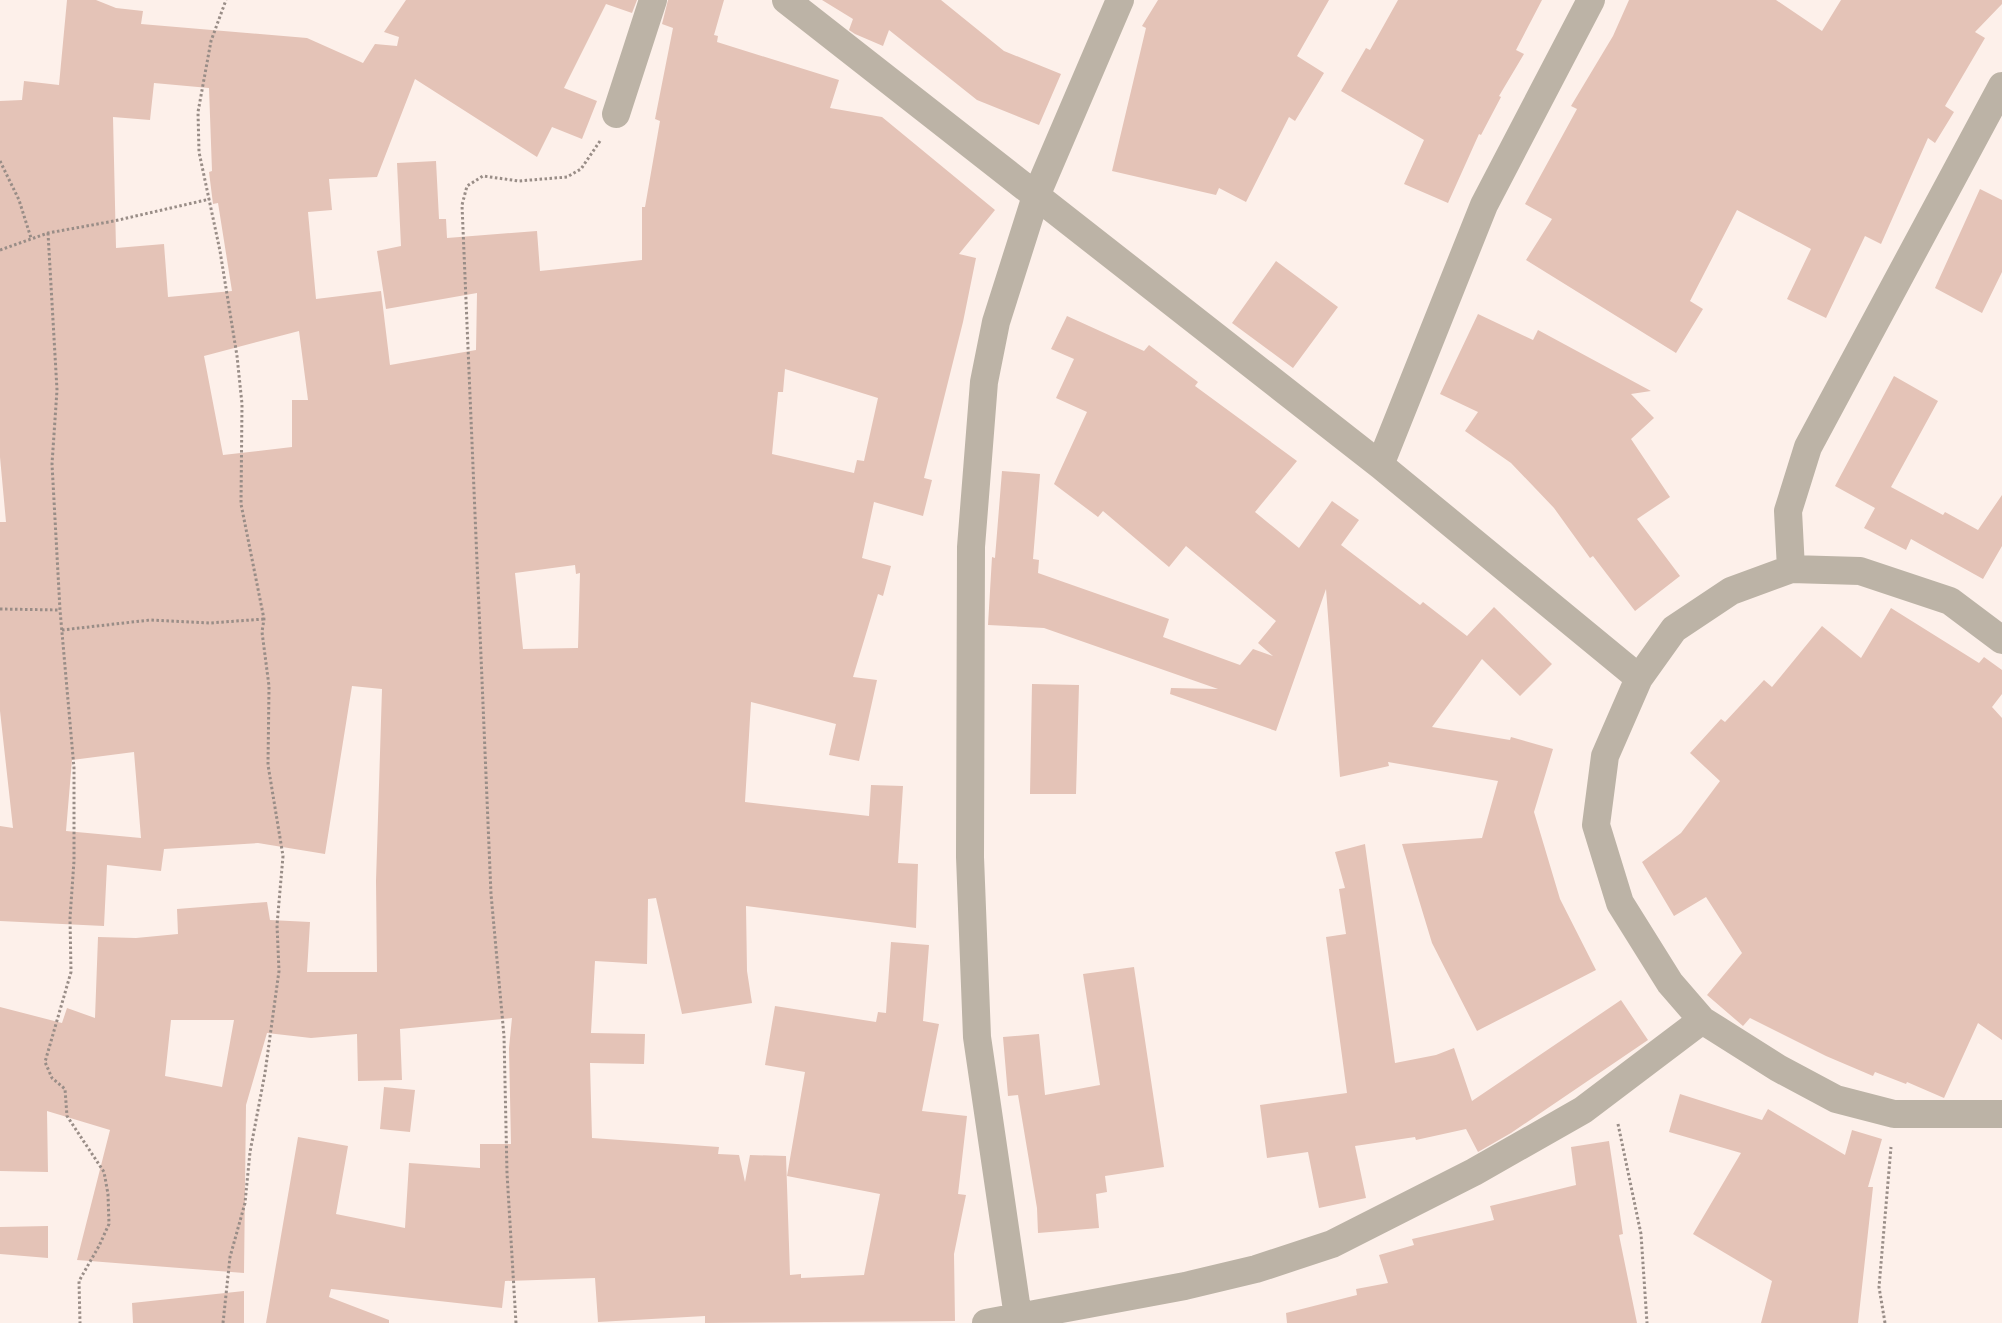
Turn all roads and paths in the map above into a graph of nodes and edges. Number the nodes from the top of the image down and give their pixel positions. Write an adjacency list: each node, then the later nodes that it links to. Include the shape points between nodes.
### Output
1 (226, 0): 10 (path, via 211,41 198,112 200,152)
2 (653, 0): 7 (street)
3 (786, 0): 9 (street)
4 (1120, 0): 9 (street)
5 (1591, 0): 14 (street, via 1484,205)
6 (2002, 86): 15 (street, via 1808,447 1788,511)
7 (616, 114): 29 (path, via 581,169 567,177 520,181 483,176 467,186 462,205 491,894 504,1036 507,1173)
8 (0, 161): 12 (path, via 19,200)
9 (1036, 196): 14 (street); 26 (street, via 996,322 984,382 971,547 970,847 977,1038)
10 (210, 199): 11 (path); 18 (path, via 242,404 241,504)
11 (48, 233): 12 (path); 17 (path, via 57,390 52,464)
12 (31, 238): 13 (path)
13 (0, 250)
14 (1380, 465): 21 (street)
15 (1790, 569): 20 (street, via 1860,571 1950,601); 21 (street, via 1731,591 1674,629)
16 (0, 609): 17 (path)
17 (60, 610): 19 (path)
18 (264, 620): 19 (path, via 210,623 150,620); 28 (path, via 262,632 269,686 268,765 283,856 277,925 279,972 245,1203 230,1257)
19 (62, 630): 27 (path, via 74,768 71,972 45,1062 52,1078 66,1089 67,1116 104,1172 109,1224 79,1281)
20 (2002, 640)
21 (1639, 678): 22 (street, via 1605,756 1596,825 1620,903 1670,983)
22 (1702, 1020): 23 (street); 24 (street, via 1778,1068 1836,1099)
23 (1609, 1091): 26 (street, via 1583,1110 1474,1172 1332,1244 1256,1270); 31 (path, via 1641,1234)
24 (1894, 1114): 25 (street); 32 (path, via 1880,1288)
25 (2002, 1114)
26 (1018, 1317): 30 (street)
27 (80, 1323)
28 (223, 1323)
29 (516, 1323)
30 (986, 1323)
31 (1647, 1323)
32 (1885, 1323)

